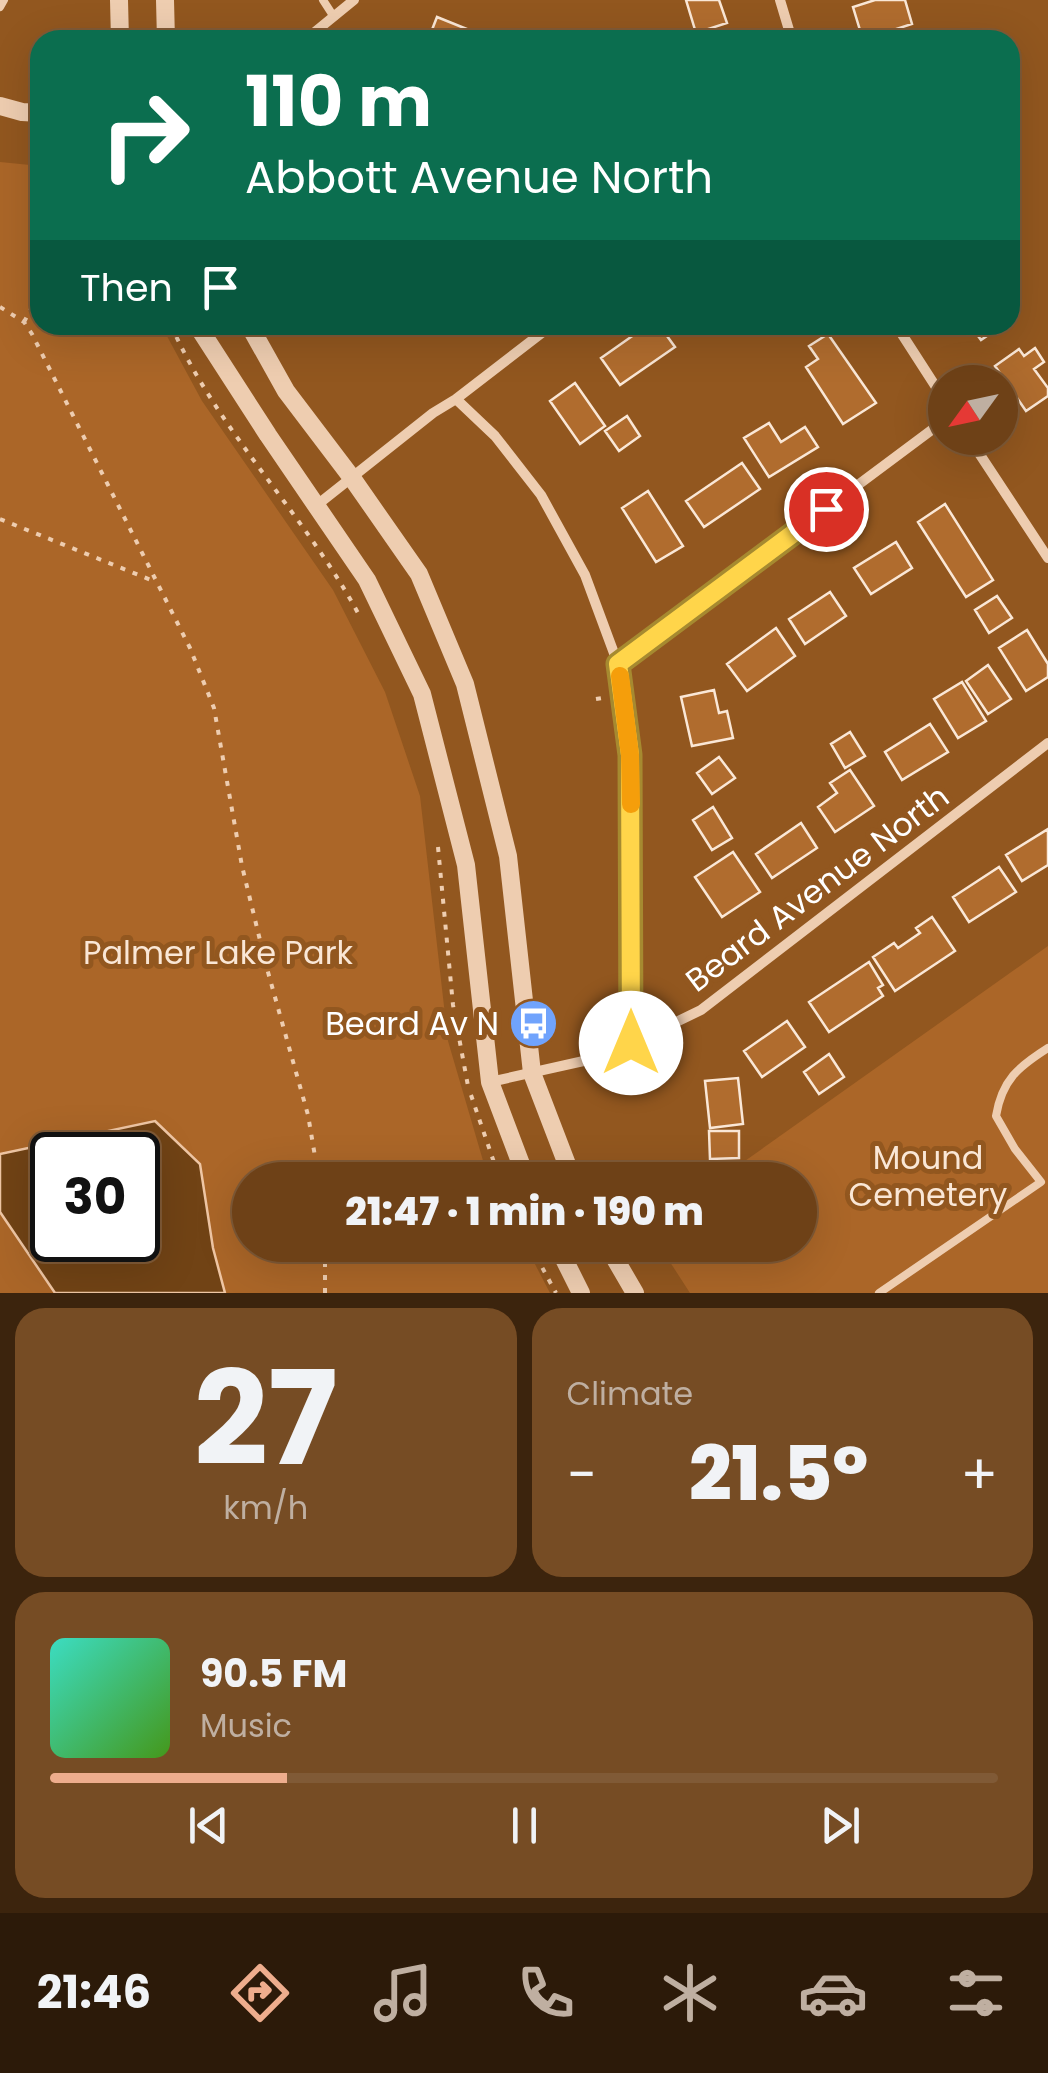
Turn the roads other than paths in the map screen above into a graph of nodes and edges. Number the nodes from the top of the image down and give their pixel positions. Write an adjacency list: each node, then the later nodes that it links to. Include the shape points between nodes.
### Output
1 (4, 0): 7 (lane)
2 (118, 0): 9 (street)
3 (165, 0): 10 (street)
4 (324, 0): 8 (lane)
5 (354, 0): 8 (street)
6 (780, 0): 12 (street)
7 (0, 7)
8 (334, 17): 11 (street)
9 (120, 30)
10 (166, 30)
11 (324, 30)
12 (789, 30)
13 (0, 106): 14 (street)
14 (30, 112)
15 (203, 335): 24 (street)
16 (255, 335): 23 (street, via 286,391)
17 (539, 335): 20 (street)
18 (903, 335): 19 (street)
19 (928, 374)
20 (456, 399): 23 (street); 26 (street, via 541,495 585,576)
21 (928, 433): 26 (street)
22 (980, 455): 25 (street)
23 (352, 478): 24 (street); 30 (street, via 420,574 465,684 508,856)
24 (317, 505): 31 (street, via 367,580 422,694 466,865)
25 (1048, 558)
26 (618, 664): 28 (street, via 630,755)
27 (1048, 744): 28 (street, Beard Avenue North, via 701,1010)
28 (631, 1043): 30 (street, Beard Avenue North)
29 (1048, 1048): 34 (lane, via 1011,1079 996,1116)
30 (532, 1074): 31 (street, Beard Avenue North); 33 (street)
31 (490, 1082): 32 (street)
32 (520, 1162)
33 (565, 1162)
34 (1042, 1182): 35 (lane); 40 (lane)
35 (1048, 1192)
36 (566, 1262): 38 (street)
37 (617, 1262): 39 (street)
38 (581, 1293)
39 (634, 1293)
40 (878, 1293)

